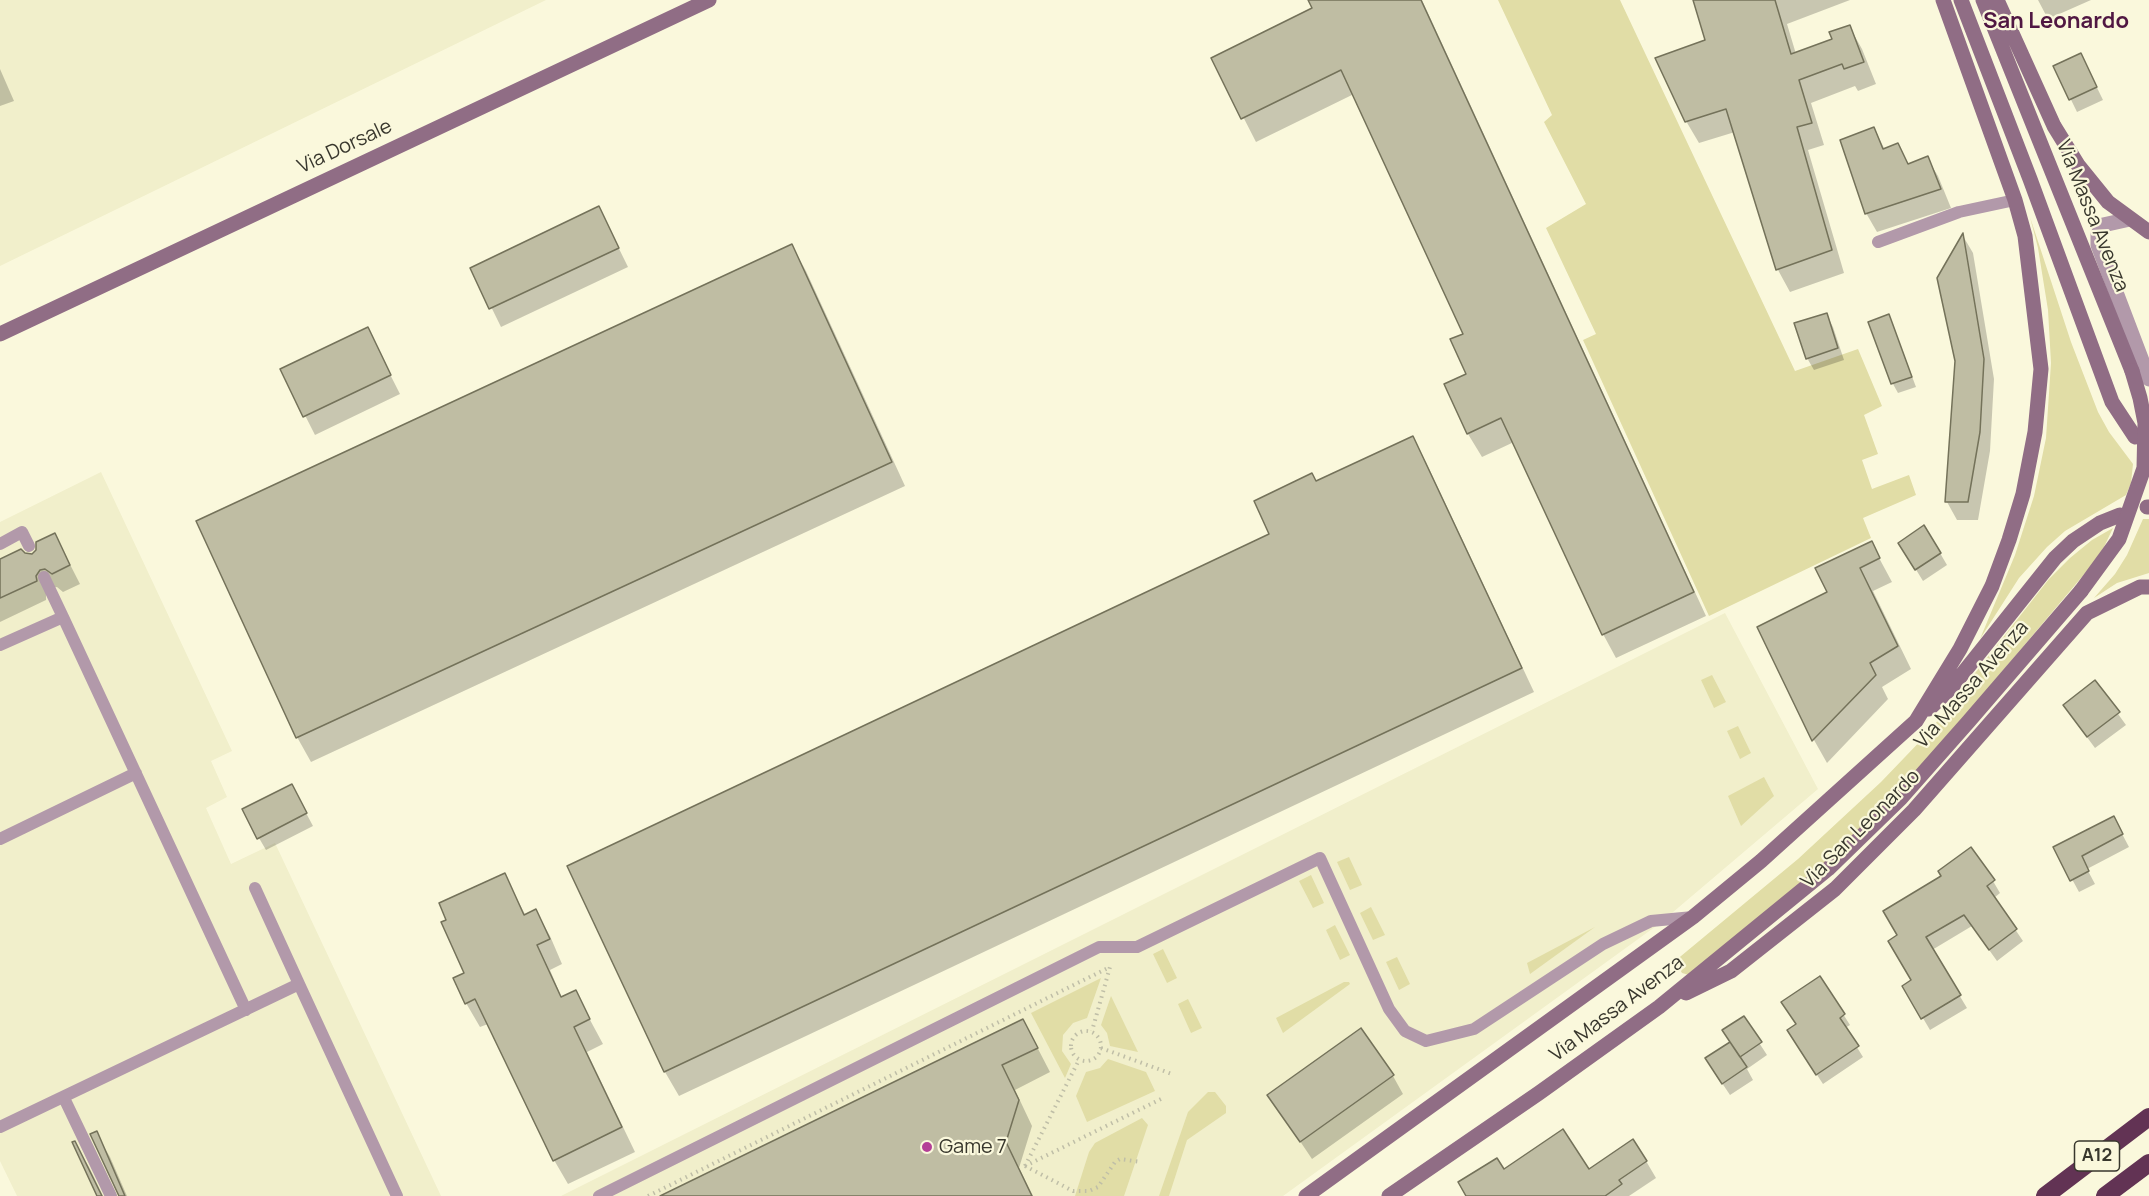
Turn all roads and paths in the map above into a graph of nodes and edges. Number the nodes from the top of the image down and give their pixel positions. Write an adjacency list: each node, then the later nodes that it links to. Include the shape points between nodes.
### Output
1 (708, 0): 10 (main road, Via Dorsale)
2 (1943, 0): 6 (main road, Via Massa Avenza)
3 (1961, 0): 12 (main road, via 2112,402)
4 (1983, 0): 26 (main road, Via Massa Avenza, bridge, via 2132,371 2145,423 2144,468 2119,539 2081,591 1901,798 1828,869)
5 (1997, 0): 7 (main road, via 2054,126 2078,165 2108,202)
6 (2015, 200): 9 (lane, via 1959,212); 20 (main road, Via Massa Avenza, via 2025,236 2041,369 2035,432 2023,494 1992,586 1960,649)
7 (2130, 219): 8 (main road); 11 (street, via 2103,225 2098,245)
8 (2149, 232)
9 (1878, 242)
10 (0, 334)
11 (2149, 379)
12 (2135, 438)
13 (2120, 514): 20 (main road, via 2073,541 2055,558 1952,687)
14 (0, 544): 15 (lane, via 22,532)
15 (29, 546)
16 (44, 577): 18 (lane)
17 (2149, 586): 26 (main road, Via San Leonardo, via 2087,613 1914,810 1835,889 1731,971)
18 (63, 616): 19 (lane); 21 (lane)
19 (0, 645)
20 (1916, 720): 24 (main road, Via Massa Avenza, via 1761,861)
21 (136, 772): 22 (lane); 27 (lane)
22 (0, 839)
23 (255, 888): 25 (lane)
24 (1693, 917): 41 (lane, via 1651,921 1603,944 1474,1029 1426,1041 1405,1031 1389,1009 1320,858 1137,947 1100,947); 43 (main road, Via Massa Avenza)
25 (299, 984): 27 (lane); 40 (lane)
26 (1659, 1007): 44 (main road, Via Massa Avenza)
27 (246, 1010): 32 (lane)
28 (1092, 1031): 29 (path, via 1100,1039); 30 (path, via 1074,1035 1071,1050); 42 (path, via 1110,967)
29 (1101, 1048): 30 (path, via 1091,1060); 31 (path)
30 (1079, 1060): 38 (path)
31 (1172, 1074)
32 (64, 1098): 35 (lane); 39 (lane)
33 (1163, 1098): 38 (path)
34 (2149, 1117): 45 (highway, A12)
35 (0, 1127)
36 (1141, 1162): 38 (path, via 1120,1159 1098,1187 1089,1191 1077,1191)
37 (2149, 1162): 46 (highway, A12)
38 (1025, 1166)
39 (111, 1196)
40 (398, 1196)
41 (599, 1196)
42 (648, 1196)
43 (1306, 1196)
44 (1389, 1196)
45 (2046, 1196)
46 (2105, 1196)

